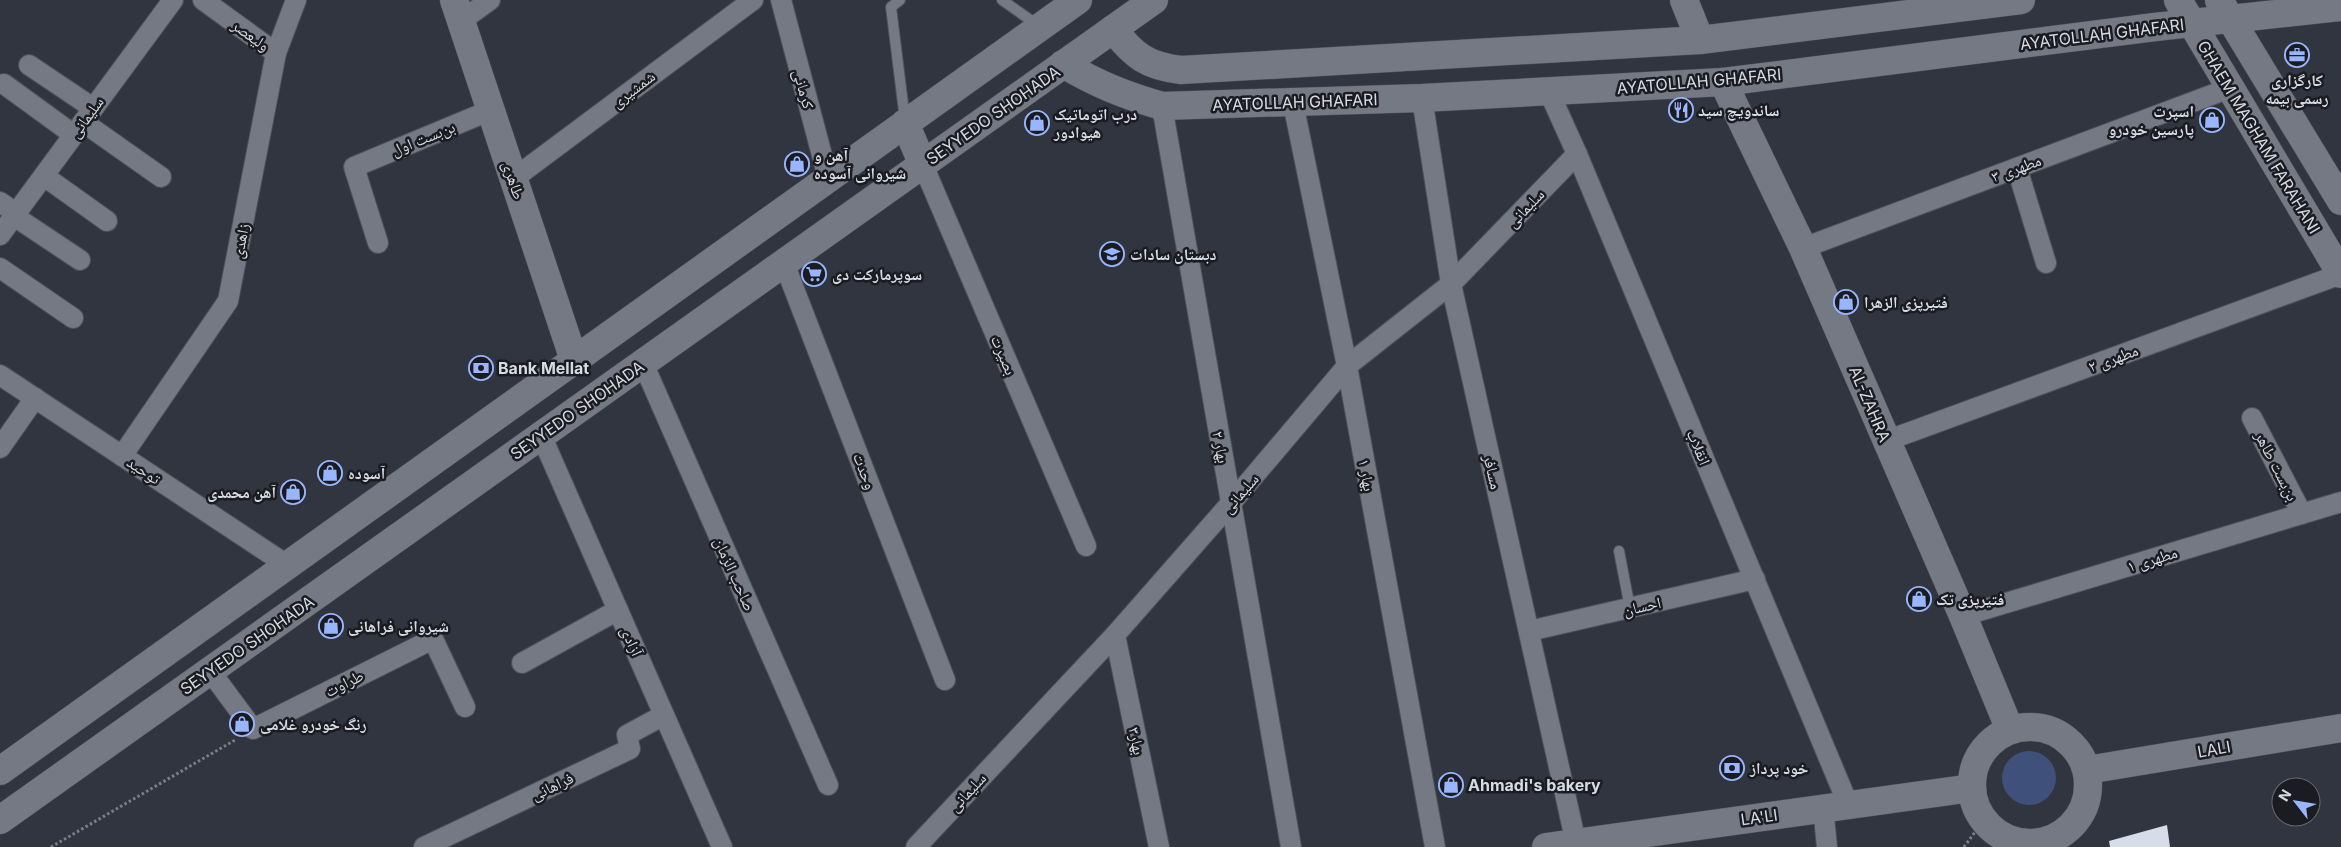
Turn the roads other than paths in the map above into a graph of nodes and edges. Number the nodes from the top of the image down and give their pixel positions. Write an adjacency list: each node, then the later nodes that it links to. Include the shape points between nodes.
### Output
1 (173, 0): 32 (street, سلیمانی)
2 (203, 0): 20 (street, ولیعصر)
3 (296, 0): 20 (street, زاهدی)
4 (490, 0): 14 (street)
5 (753, 0): 40 (street, شمشیری)
6 (781, 0): 39 (street, کرمانی)
7 (900, 0): 33 (lane, via 892,7)
8 (1002, 0): 17 (lane)
9 (1078, 0): 17 (main road)
10 (1154, 0): 18 (main road, SEYYEDO SHOHADA)
11 (1684, 0): 19 (main road)
12 (2021, 0): 19 (main road)
13 (2341, 7): 15 (main road, AYATOLLAH GHAFARI)
14 (457, 10): 31 (main road, طاهری)
15 (2225, 10): 16 (main road, AYATOLLAH GHAFARI); 41 (main road)
16 (2184, 12): 24 (main road, AYATOLLAH GHAFARI); 26 (main road, GHAEM MAGHAM FARAHANI)
17 (1040, 27): 33 (main road)
18 (1113, 29): 22 (main road, SEYYEDO SHOHADA); 23 (main road, via 1141,59 1160,67 1181,70)
19 (1700, 40): 23 (main road)
20 (276, 53): 63 (street, زاهدی, via 228,302)
21 (29, 64): 32 (street)
22 (1063, 64): 30 (main road, AYATOLLAH GHAFARI, via 1123,95); 35 (main road, SEYYEDO SHOHADA)
23 (1291, 64): 29 (main road)
24 (1723, 82): 27 (main road, AYATOLLAH GHAFARI); 46 (main road, AL-ZAHRA)
25 (4, 84): 32 (street)
26 (2230, 88): 36 (street, مطهری ۳); 51 (main road, GHAEM MAGHAM FARAHANI)
27 (1549, 92): 28 (main road, AYATOLLAH GHAFARI); 34 (street, انقلاب)
28 (1422, 98): 29 (main road, AYATOLLAH GHAFARI); 52 (street, مسافر)
29 (1293, 103): 30 (main road, AYATOLLAH GHAFARI); 56 (street, بهار ۱)
30 (1162, 106): 65 (street, بهار ۲)
31 (491, 110): 40 (main road, طاهری); 45 (street, بن‌بست اول, via 354,167)
32 (83, 122): 37 (street, سلیمانی); 38 (street)
33 (905, 123): 35 (main road); 39 (main road)
34 (1577, 154): 52 (street, سلیمانی); 70 (street, انقلاب)
35 (923, 164): 48 (main road, SEYYEDO SHOHADA); 67 (street, بصیرت)
36 (2017, 168): 46 (street, مطهری ۳); 49 (street)
37 (44, 176): 42 (street, سلیمانی); 43 (street)
38 (160, 177)
39 (828, 178): 54 (main road)
40 (513, 179): 54 (main road, طاهری)
41 (2341, 201)
42 (10, 210): 44 (street, سلیمانی); 47 (street)
43 (107, 221)
44 (0, 235)
45 (378, 243)
46 (1803, 248): 61 (main road, AL-ZAHRA)
47 (80, 260)
48 (784, 263): 55 (main road, SEYYEDO SHOHADA); 78 (street, وحدت)
49 (2046, 263)
50 (0, 268): 53 (street)
51 (2341, 274): 61 (street, مطهری ۲)
52 (1451, 284): 56 (street, سلیمانی); 74 (street, مسافر)
53 (73, 318)
54 (574, 360): 69 (main road)
55 (643, 363): 60 (main road, SEYYEDO SHOHADA); 85 (street, صاحب الزمان)
56 (1347, 366): 65 (street, سلیمانی); 98 (street, بهار ۱)
57 (0, 374): 58 (street, توحید)
58 (35, 398): 62 (street); 63 (street, توحید)
59 (2252, 418): 66 (street, بن‌بست طاهر)
60 (541, 435): 72 (street, آزادی); 77 (main road, SEYYEDO SHOHADA)
61 (1886, 441): 73 (main road, AL-ZAHRA)
62 (0, 448)
63 (122, 456): 69 (street, توحید)
64 (2341, 502): 66 (street, مطهری ۱)
65 (1231, 504): 75 (street, سلیمانی); 97 (street, بهار ۲)
66 (2302, 514): 73 (street, مطهری ۱)
67 (1086, 546)
68 (1619, 551): 71 (lane)
69 (287, 566): 84 (main road)
70 (1755, 580): 71 (street, احسان); 87 (street, انقلاب)
71 (1630, 608): 74 (street, احسان)
72 (618, 610): 76 (street); 80 (street, آزادی)
73 (1963, 616): 82 (main road, AL-ZAHRA)
74 (1529, 631): 91 (street, مسافر)
75 (1115, 635): 95 (street, سلیمانی); 96 (street, بهار۳)
76 (522, 663)
77 (210, 671): 79 (street, طراوت, via 253,729 433,639); 88 (main road, SEYYEDO SHOHADA)
78 (945, 680)
79 (465, 707)
80 (664, 715): 93 (street, فراهانی, via 626,734 630,749); 94 (street, آزادی)
81 (2341, 728): 83 (main road, LALI)
82 (2010, 730): 83 (main road, via 2042,727 2058,733 2076,749); 86 (main road, via 1997,737 1978,759)
83 (2087, 770): 90 (main road, via 2086,804 2074,824)
84 (0, 771)
85 (828, 785)
86 (1972, 788): 87 (main road, LA'LI); 92 (main road, via 1984,820)
87 (1835, 806): 89 (main road, LA'LI); 100 (street)
88 (0, 820)
89 (1644, 840): 91 (main road, LA'LI)
90 (2057, 842): 92 (main road)
91 (1576, 843): 99 (main road, LA'LI)
92 (2012, 844)
93 (424, 847)
94 (722, 847)
95 (916, 847)
96 (1159, 847)
97 (1291, 847)
98 (1435, 847)
99 (1546, 847)
100 (1827, 847)

